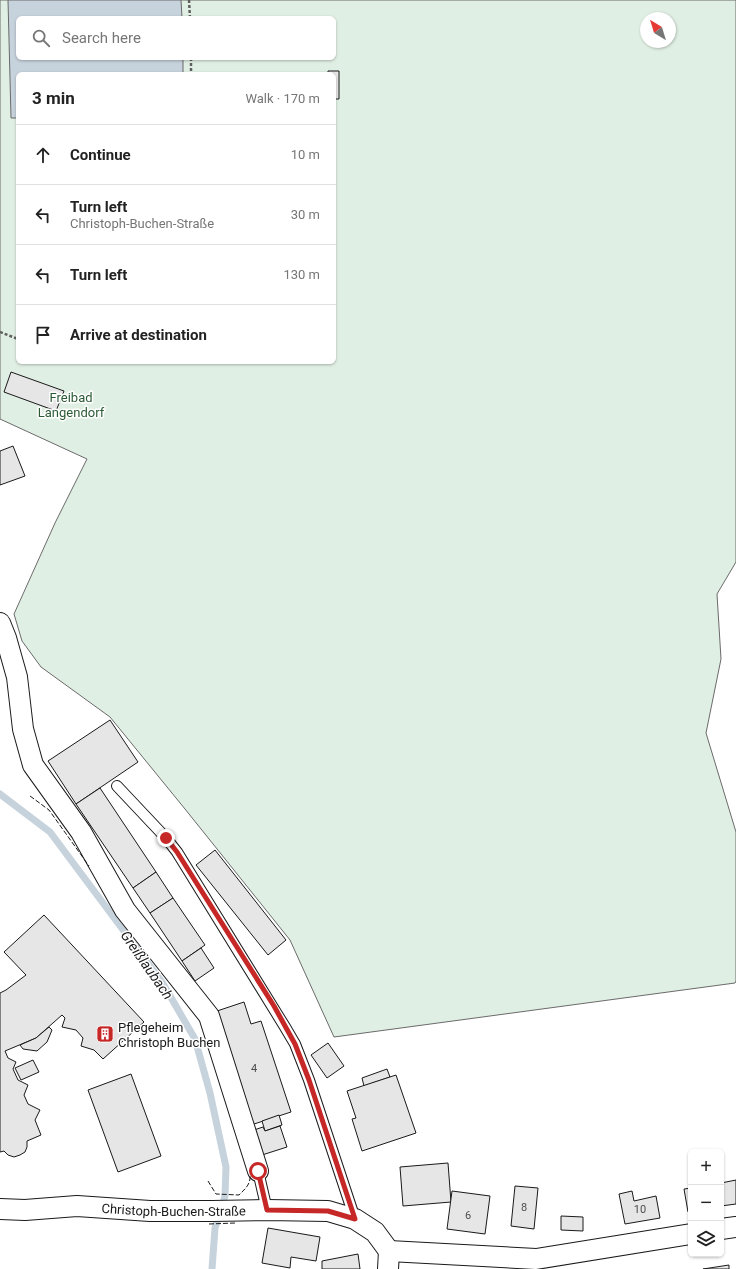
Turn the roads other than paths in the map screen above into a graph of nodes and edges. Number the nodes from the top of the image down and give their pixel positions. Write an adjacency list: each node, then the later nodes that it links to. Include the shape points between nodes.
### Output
1 (0, 623): 3 (street, via 17,677 23,729 33,765 81,832 124,910 209,1016)
2 (117, 786): 6 (lane, via 177,852 286,1027 309,1080)
3 (258, 1171): 5 (lane)
4 (0, 1209): 5 (street, Christoph-Buchen-Straße, via 77,1206 131,1211)
5 (267, 1210): 6 (street, Christoph-Buchen-Straße, via 328,1211)
6 (355, 1219): 10 (street, Christoph-Buchen-Straße, via 375,1232)
7 (736, 1227): 8 (street)
8 (724, 1229)
9 (688, 1234): 10 (street, Christoph-Buchen-Straße, via 536,1259)
10 (388, 1260)

